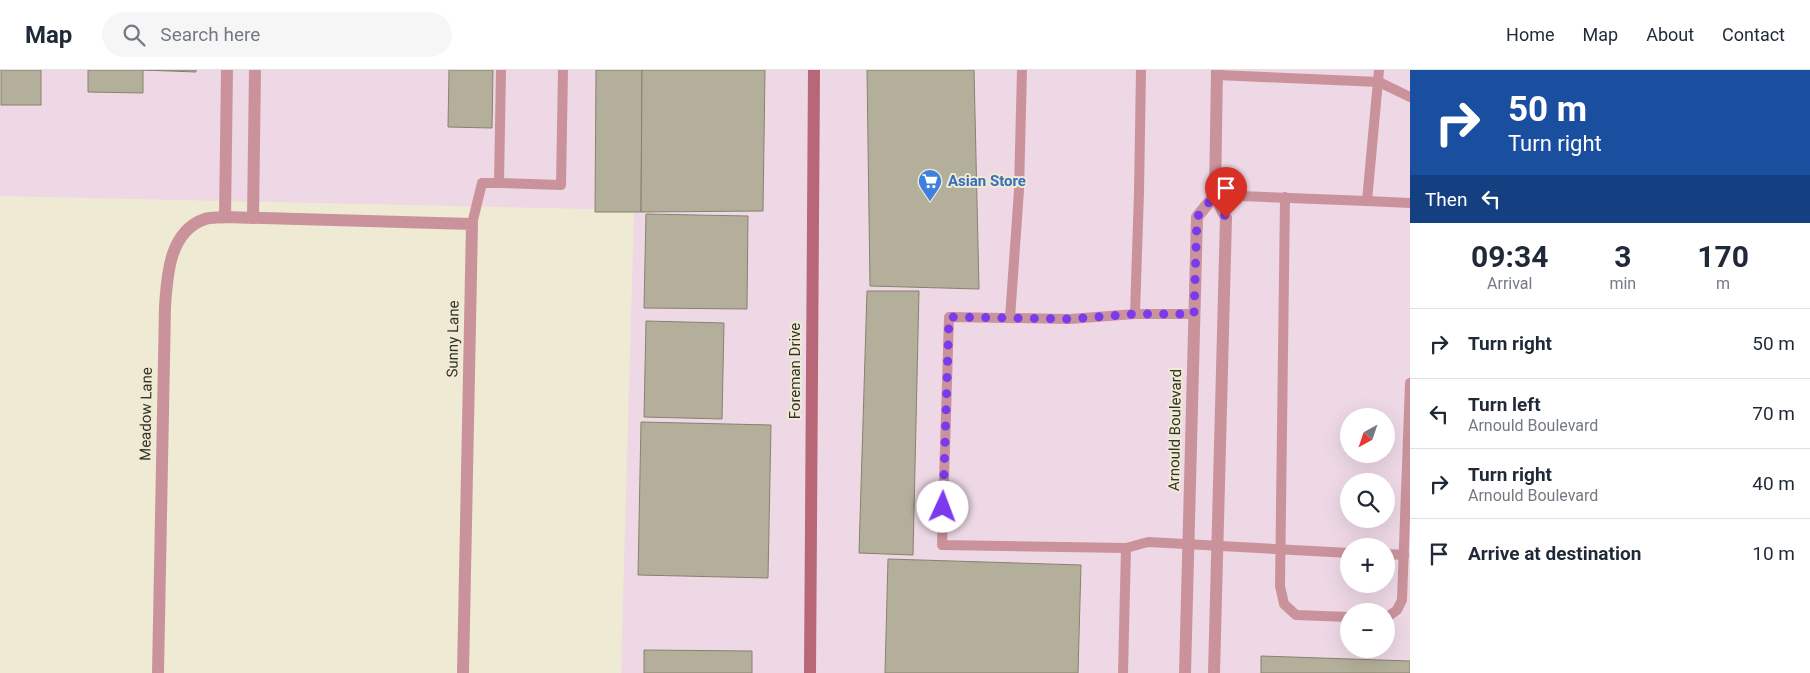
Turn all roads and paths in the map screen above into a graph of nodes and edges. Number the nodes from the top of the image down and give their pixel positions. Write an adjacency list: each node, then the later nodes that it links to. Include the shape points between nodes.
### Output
1 (227, 70): 17 (street)
2 (255, 70): 18 (street)
3 (501, 70): 12 (lane)
4 (563, 70): 12 (lane, via 561,185)
5 (814, 70): 35 (street, Foreman Drive)
6 (1022, 70): 22 (lane, via 1019,190)
7 (1141, 70): 20 (lane)
8 (1380, 70): 10 (lane)
9 (1217, 72): 10 (lane); 13 (street)
10 (1379, 82): 11 (lane); 15 (lane)
11 (1410, 97)
12 (499, 183): 19 (lane, via 482,183)
13 (1215, 195): 14 (lane); 21 (street, Arnould Boulevard, via 1197,217); 25 (street, via 1226,218)
14 (1285, 198): 15 (lane); 27 (lane)
15 (1367, 201): 16 (lane)
16 (1410, 202)
17 (225, 217): 18 (street, Meadow Lane); 33 (street, Meadow Lane, via 206,218 186,231 172,255 168,271 164,317)
18 (253, 218): 19 (street)
19 (472, 224): 34 (street, Sunny Lane)
20 (1135, 314): 21 (lane); 22 (lane, via 1070,319)
21 (1194, 314): 24 (street, Arnould Boulevard)
22 (1010, 318): 26 (lane, via 949,317 942,545)
23 (1410, 383): 30 (lane)
24 (1188, 544): 25 (lane); 26 (lane, via 1148,542); 37 (street, Arnould Boulevard)
25 (1217, 545): 27 (lane); 38 (street)
26 (1126, 548): 36 (lane)
27 (1280, 550): 28 (lane); 32 (lane, via 1280,586 1284,604 1296,615)
28 (1340, 553)
29 (1395, 554): 30 (lane)
30 (1404, 555): 31 (lane, via 1402,600)
31 (1395, 611)
32 (1340, 617)
33 (158, 673)
34 (463, 673)
35 (810, 673)
36 (1123, 673)
37 (1185, 673)
38 (1214, 673)

